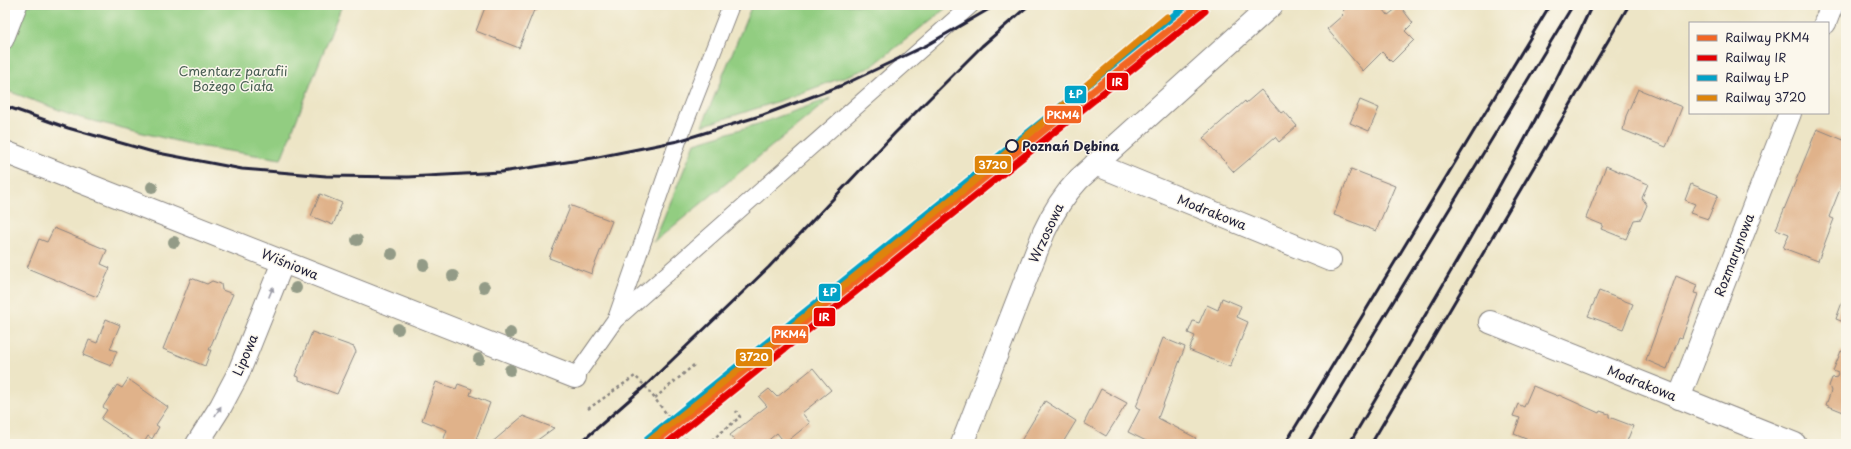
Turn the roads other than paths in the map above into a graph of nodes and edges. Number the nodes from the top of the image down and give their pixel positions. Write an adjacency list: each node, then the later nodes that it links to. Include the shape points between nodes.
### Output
1 (19, 5): 7 (lane)
2 (731, 5): 13 (lane, via 678,141)
3 (971, 5): 13 (lane)
4 (1272, 5): 10 (street, Wrzosowa)
5 (1832, 5): 6 (street)
6 (1825, 22)
7 (5, 41)
8 (1790, 114): 16 (street, Rozmarynowa)
9 (5, 152): 12 (street, Wiśniowa)
10 (1095, 164): 11 (street, Modrakowa); 18 (street, Wrzosowa, via 1064,195 1053,211)
11 (1330, 260)
12 (283, 262): 15 (street, Wiśniowa); 17 (street, Lipowa, one-way to 12, via 238,374)
13 (615, 320): 15 (lane)
14 (1490, 322): 16 (street, Modrakowa)
15 (575, 378)
16 (1679, 398): 19 (street, Modrakowa)
17 (197, 444)
18 (962, 444)
19 (1795, 444)

